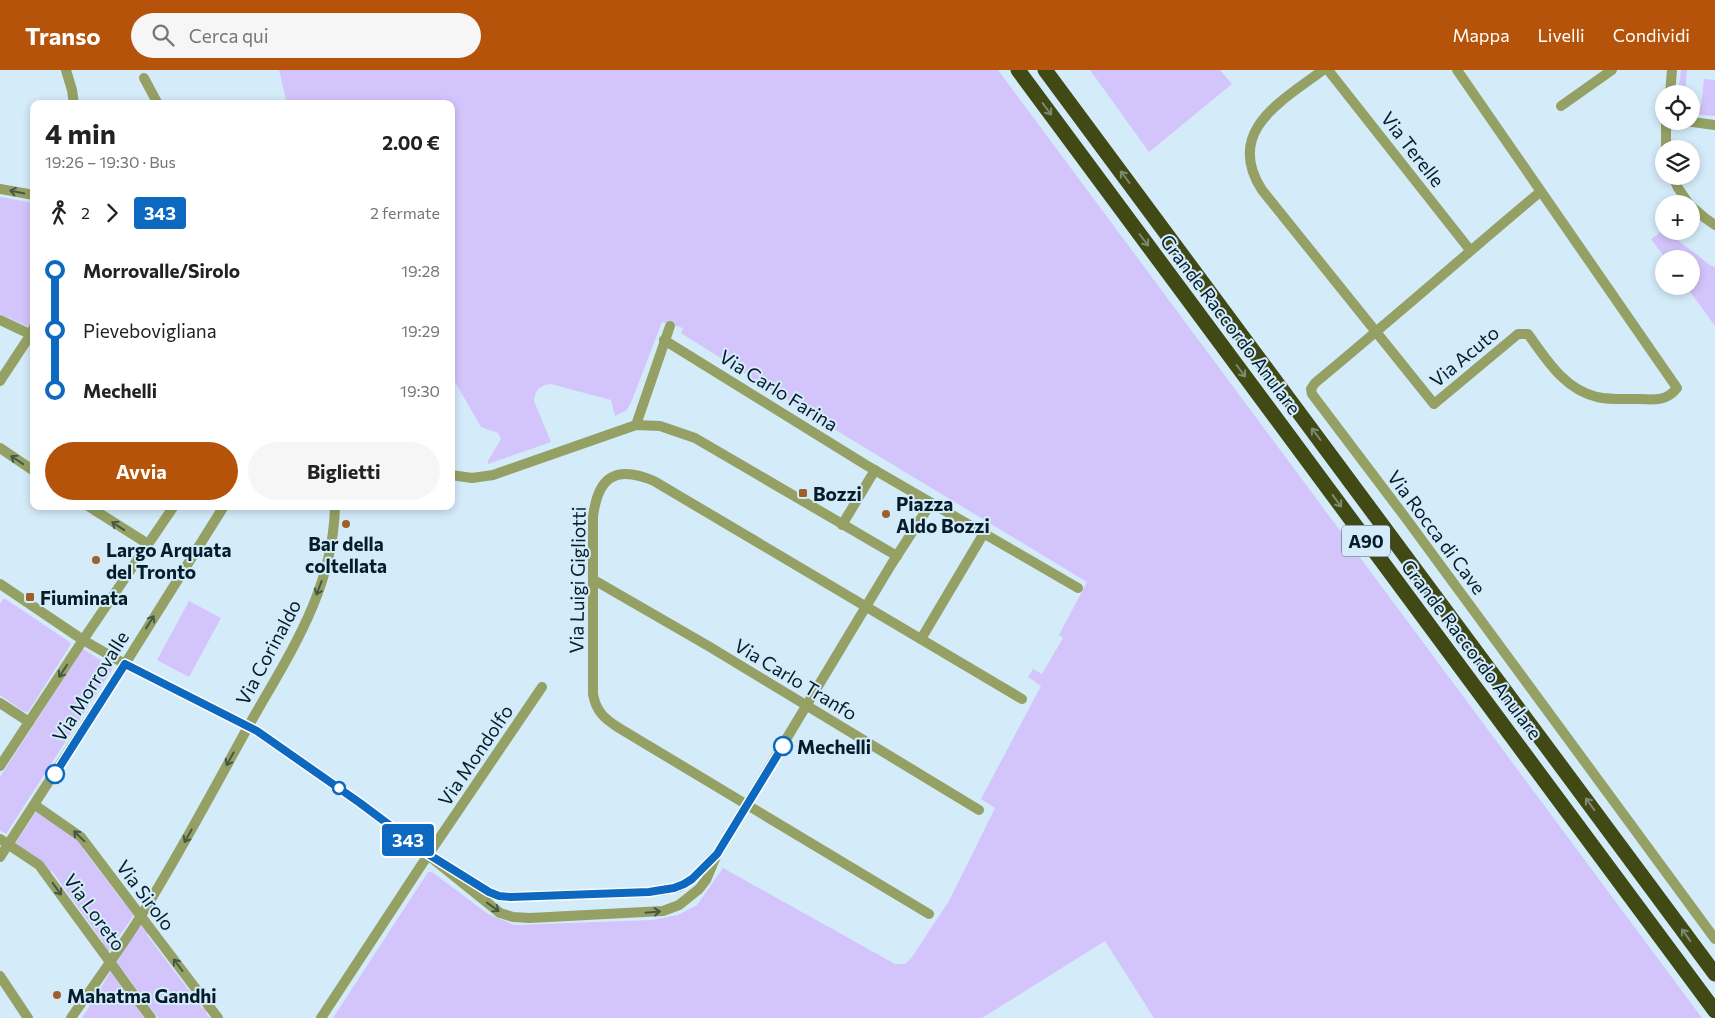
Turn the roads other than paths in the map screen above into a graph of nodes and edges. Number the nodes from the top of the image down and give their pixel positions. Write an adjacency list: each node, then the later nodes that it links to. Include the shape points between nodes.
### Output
1 (66, 70): 11 (street)
2 (1018, 70): 70 (highway, Grande Raccordo Anulare / A90, one-way to 70)
3 (1045, 70): 68 (highway, Grande Raccordo Anulare / A90, one-way to 3)
4 (1324, 70): 25 (street, Via Acuto, via 1262,119 1251,140 1250,164 1262,190)
5 (1328, 70): 21 (street, Via Terelle)
6 (1457, 70): 17 (street, Via Acuto)
7 (1612, 70): 13 (street)
8 (1672, 70): 10 (street)
9 (144, 78): 12 (street)
10 (1671, 85)
11 (73, 100)
12 (156, 100)
13 (1561, 106)
14 (1700, 122): 15 (street)
15 (1715, 124)
16 (0, 189): 18 (street, one-way to 16)
17 (1540, 192): 21 (street, Via Rocca di Cave); 25 (street, Via Acuto, via 1677,388 1672,394 1661,400 1604,398 1586,393 1563,380 1528,334 1522,333 1434,404)
18 (30, 195)
19 (1700, 214): 20 (street)
20 (1715, 225)
21 (1470, 250): 25 (street, Via Rocca di Cave)
22 (0, 320): 24 (street)
23 (670, 326): 27 (street)
24 (30, 331)
25 (1376, 333): 66 (street, Via Rocca di Cave, via 1315,383 1312,394)
26 (30, 336): 28 (street)
27 (664, 340): 29 (street); 32 (street, Via Carlo Farina)
28 (0, 381)
29 (636, 425): 33 (street, via 492,475 472,478); 39 (street, via 660,426 695,438)
30 (0, 448): 31 (street, one-way to 30)
31 (30, 468)
32 (875, 470): 34 (street); 39 (street)
33 (455, 476)
34 (931, 503): 40 (street); 42 (street)
35 (94, 510): 41 (street, one-way to 35)
36 (171, 510): 41 (street)
37 (221, 510): 49 (street, Via Morrovalle, one-way to 37)
38 (335, 510): 55 (street, Via Corinaldo, one-way to 55, via 330,553 313,604 295,646)
39 (842, 525): 42 (street)
40 (984, 533): 45 (street); 47 (street)
41 (148, 544): 48 (street)
42 (896, 556): 46 (street)
43 (594, 580): 46 (street, Via Luigi Gigliotti, via 593,517 597,494 610,479 629,473 670,489); 53 (street, Via Carlo Tranfo); 58 (street, Via Luigi Gigliotti, via 593,694 597,709 619,728)
44 (0, 584): 48 (street)
45 (1078, 588)
46 (866, 607): 47 (street, Via Luigi Gigliotti); 53 (street)
47 (921, 639): 51 (street, Via Luigi Gigliotti)
48 (82, 640): 49 (street); 54 (street, one-way to 54)
49 (125, 664): 55 (street); 57 (street, Via Morrovalle)
50 (542, 687): 61 (street, Via Mondolfo)
51 (1022, 698)
52 (0, 703): 54 (street)
53 (807, 706): 58 (street); 59 (street, Via Carlo Tranfo)
54 (29, 722): 56 (street)
55 (248, 726): 61 (street); 65 (street, Via Corinaldo, one-way to 65, via 185,842)
56 (0, 766)
57 (35, 805): 60 (street, Via Morrovalle); 65 (street, Via Sirolo, one-way to 57, via 81,837)
58 (747, 805): 62 (street); 64 (street, Via Luigi Gigliotti)
59 (979, 810)
60 (4, 842): 63 (street, Via Morrovalle); 67 (street, Via Loreto, one-way to 67, via 38,865)
61 (428, 854): 62 (street, via 489,892 511,897 649,892 674,888 692,879); 62 (street, one-way to 62, via 500,912 512,917 530,918 663,911 679,905 699,889); 75 (street, Via Mondolfo)
62 (717, 854)
63 (0, 858)
64 (929, 914)
65 (140, 916): 67 (street); 74 (street, Via Sirolo, one-way to 65)
66 (1715, 939)
67 (110, 961): 72 (street); 73 (street, Via Loreto)
68 (1715, 974)
69 (0, 976): 71 (street)
70 (1715, 1011)
71 (28, 1018)
72 (71, 1018)
73 (151, 1018)
74 (218, 1018)
75 (320, 1018)

